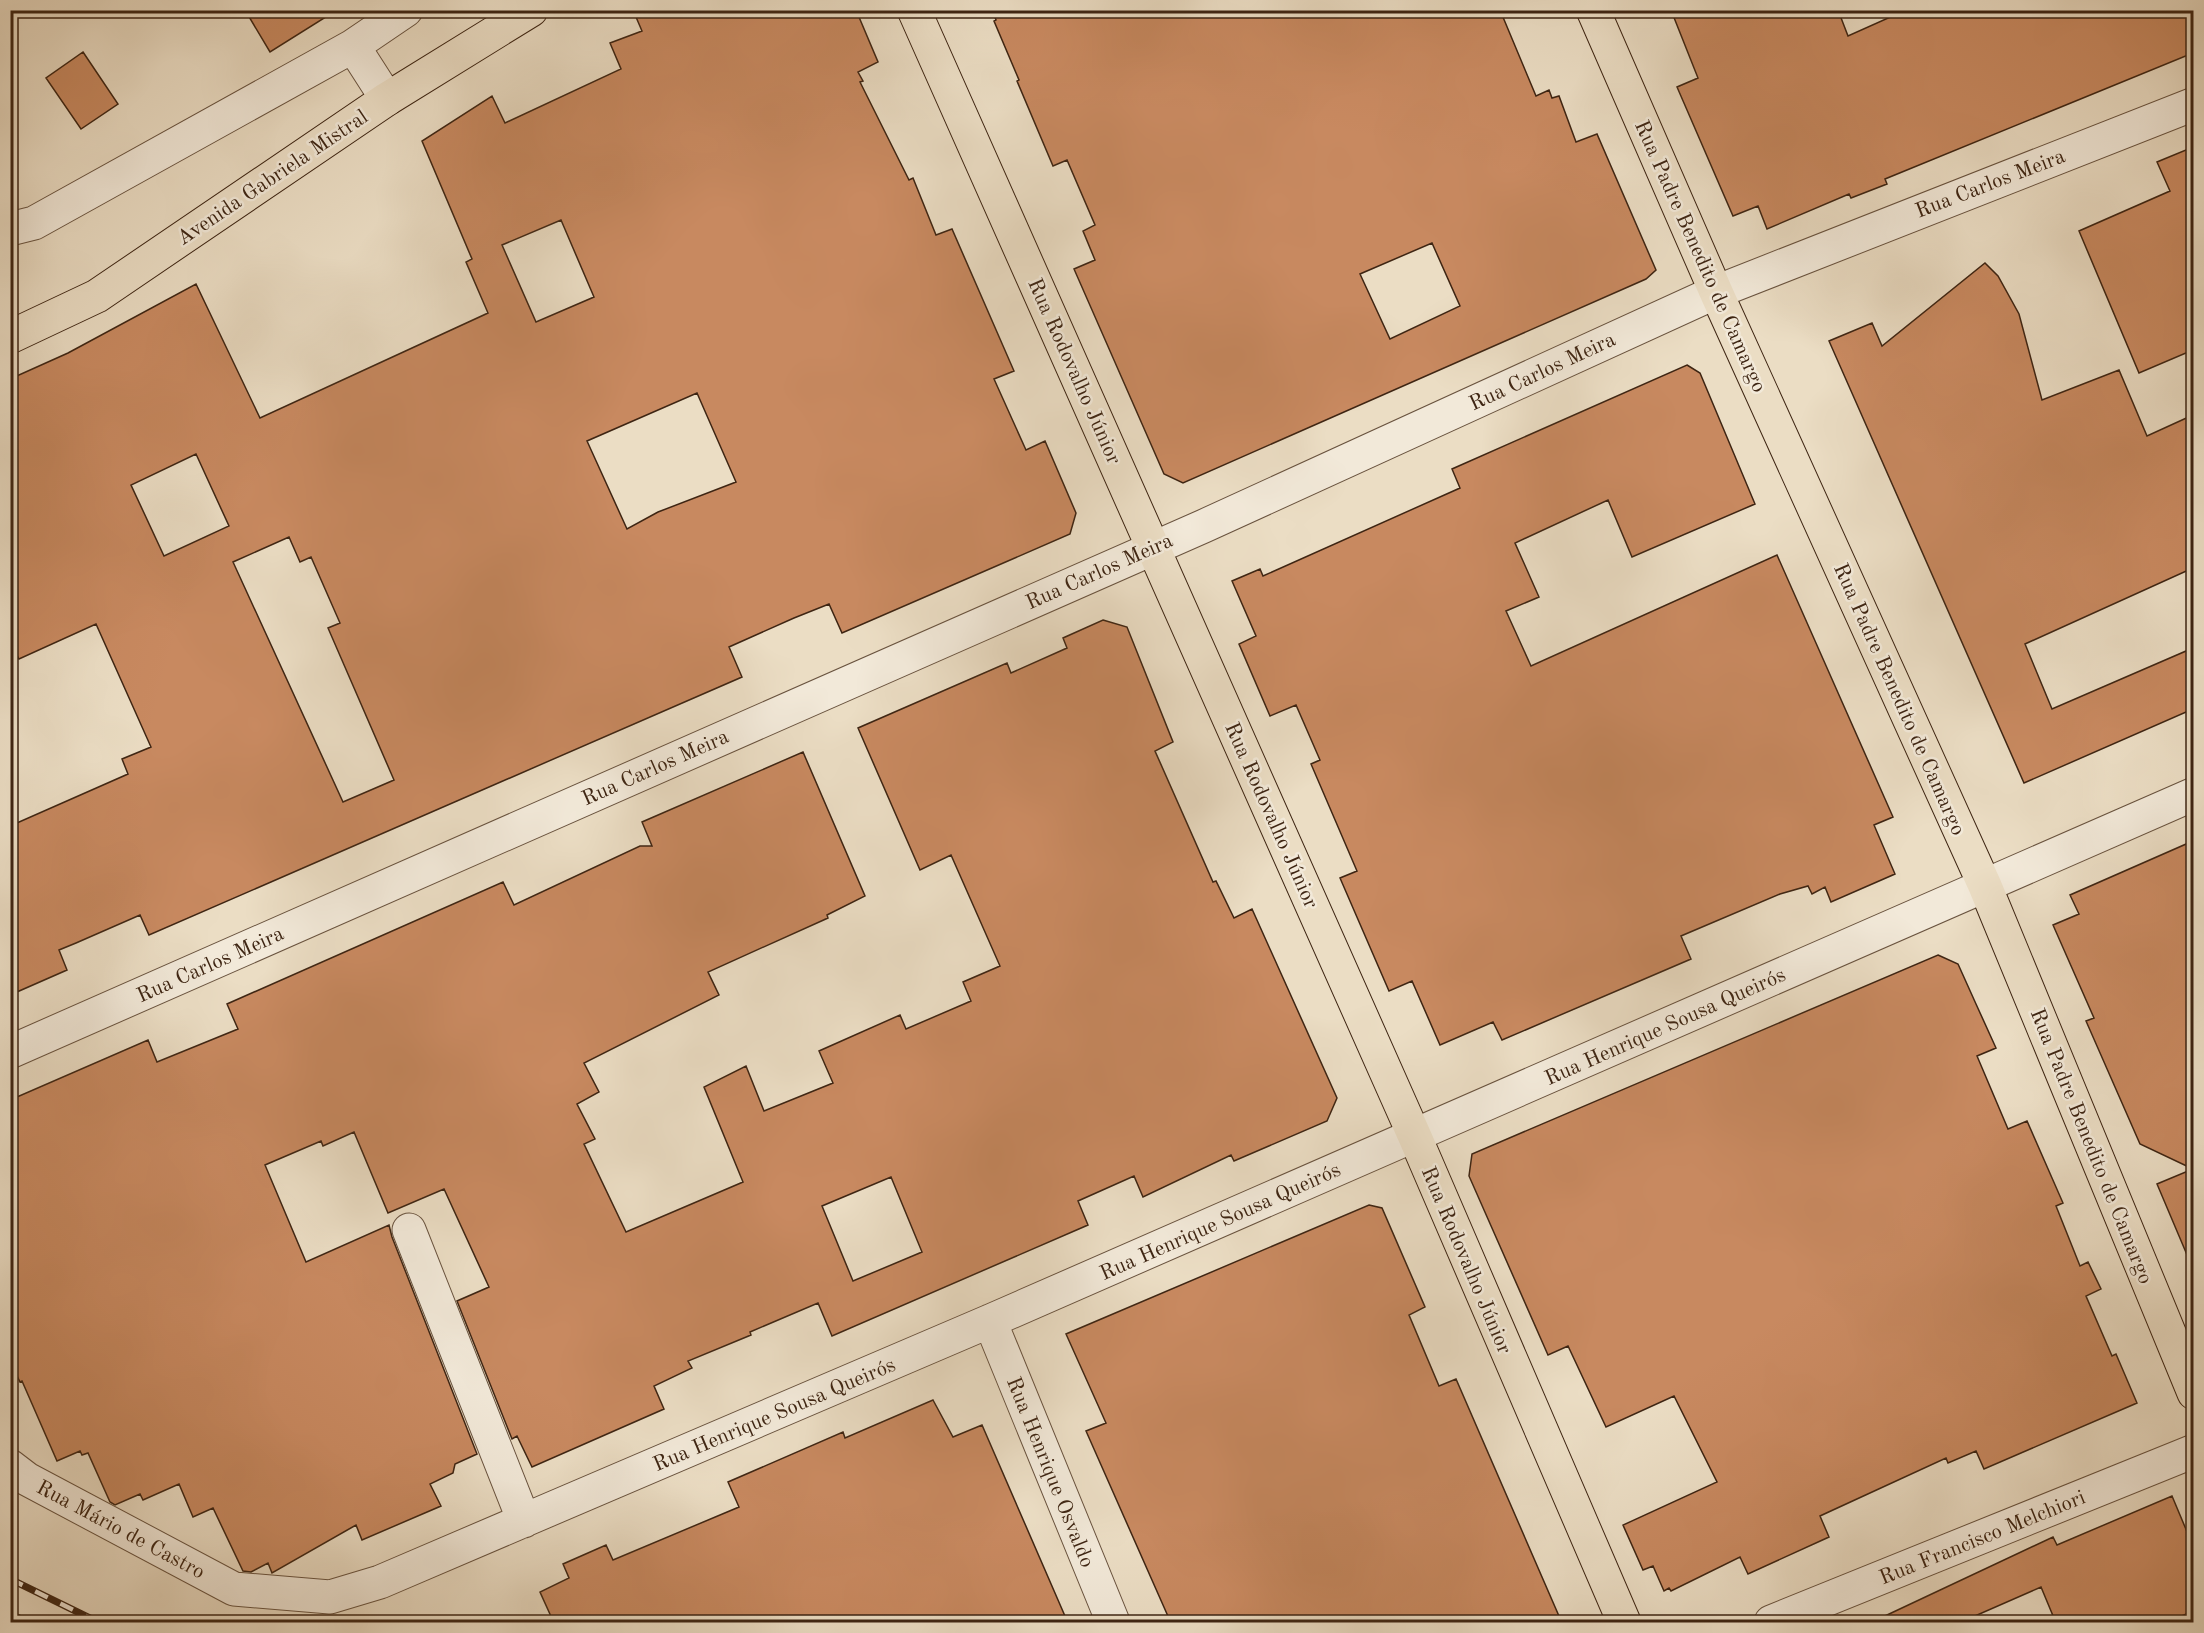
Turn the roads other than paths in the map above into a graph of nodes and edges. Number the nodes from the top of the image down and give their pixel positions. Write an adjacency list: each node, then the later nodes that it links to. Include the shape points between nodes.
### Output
1 (406, 10): 5 (street)
2 (531, 10): 6 (main road, Avenida Gabriela Mistral)
3 (914, 10): 11 (main road, Rua Rodovalho Júnior)
4 (1593, 10): 9 (main road, Rua Padre Benedito de Camargo)
5 (353, 46): 6 (street); 8 (street, via 34,223)
6 (387, 99): 10 (main road, Avenida Gabriela Mistral, via 97,296)
7 (2193, 104): 9 (street, Rua Carlos Meira)
8 (10, 229)
9 (1716, 292): 11 (street, Rua Carlos Meira); 13 (main road, Rua Padre Benedito de Camargo)
10 (10, 337)
11 (1154, 548): 14 (street, Rua Carlos Meira); 15 (main road, Rua Rodovalho Júnior)
12 (2193, 794): 13 (street, Rua Henrique Sousa Queirós)
13 (1985, 886): 15 (street, Rua Henrique Sousa Queirós); 18 (main road, Rua Padre Benedito de Camargo)
14 (10, 1052)
15 (1414, 1137): 17 (street, Rua Henrique Sousa Queirós); 24 (main road, Rua Rodovalho Júnior)
16 (409, 1230): 21 (street)
17 (990, 1322): 21 (street, Rua Henrique Sousa Queirós); 23 (street, Rua Henrique Osvaldo)
18 (2193, 1393)
19 (2193, 1451): 25 (street, Rua Francisco Melchiori)
20 (10, 1466): 22 (street, Rua Mário de Castro, via 27,1479)
21 (524, 1521): 22 (street, Rua Henrique Sousa Queirós, via 380,1582 330,1597)
22 (234, 1589)
23 (1113, 1623)
24 (1624, 1623)
25 (1771, 1623)

